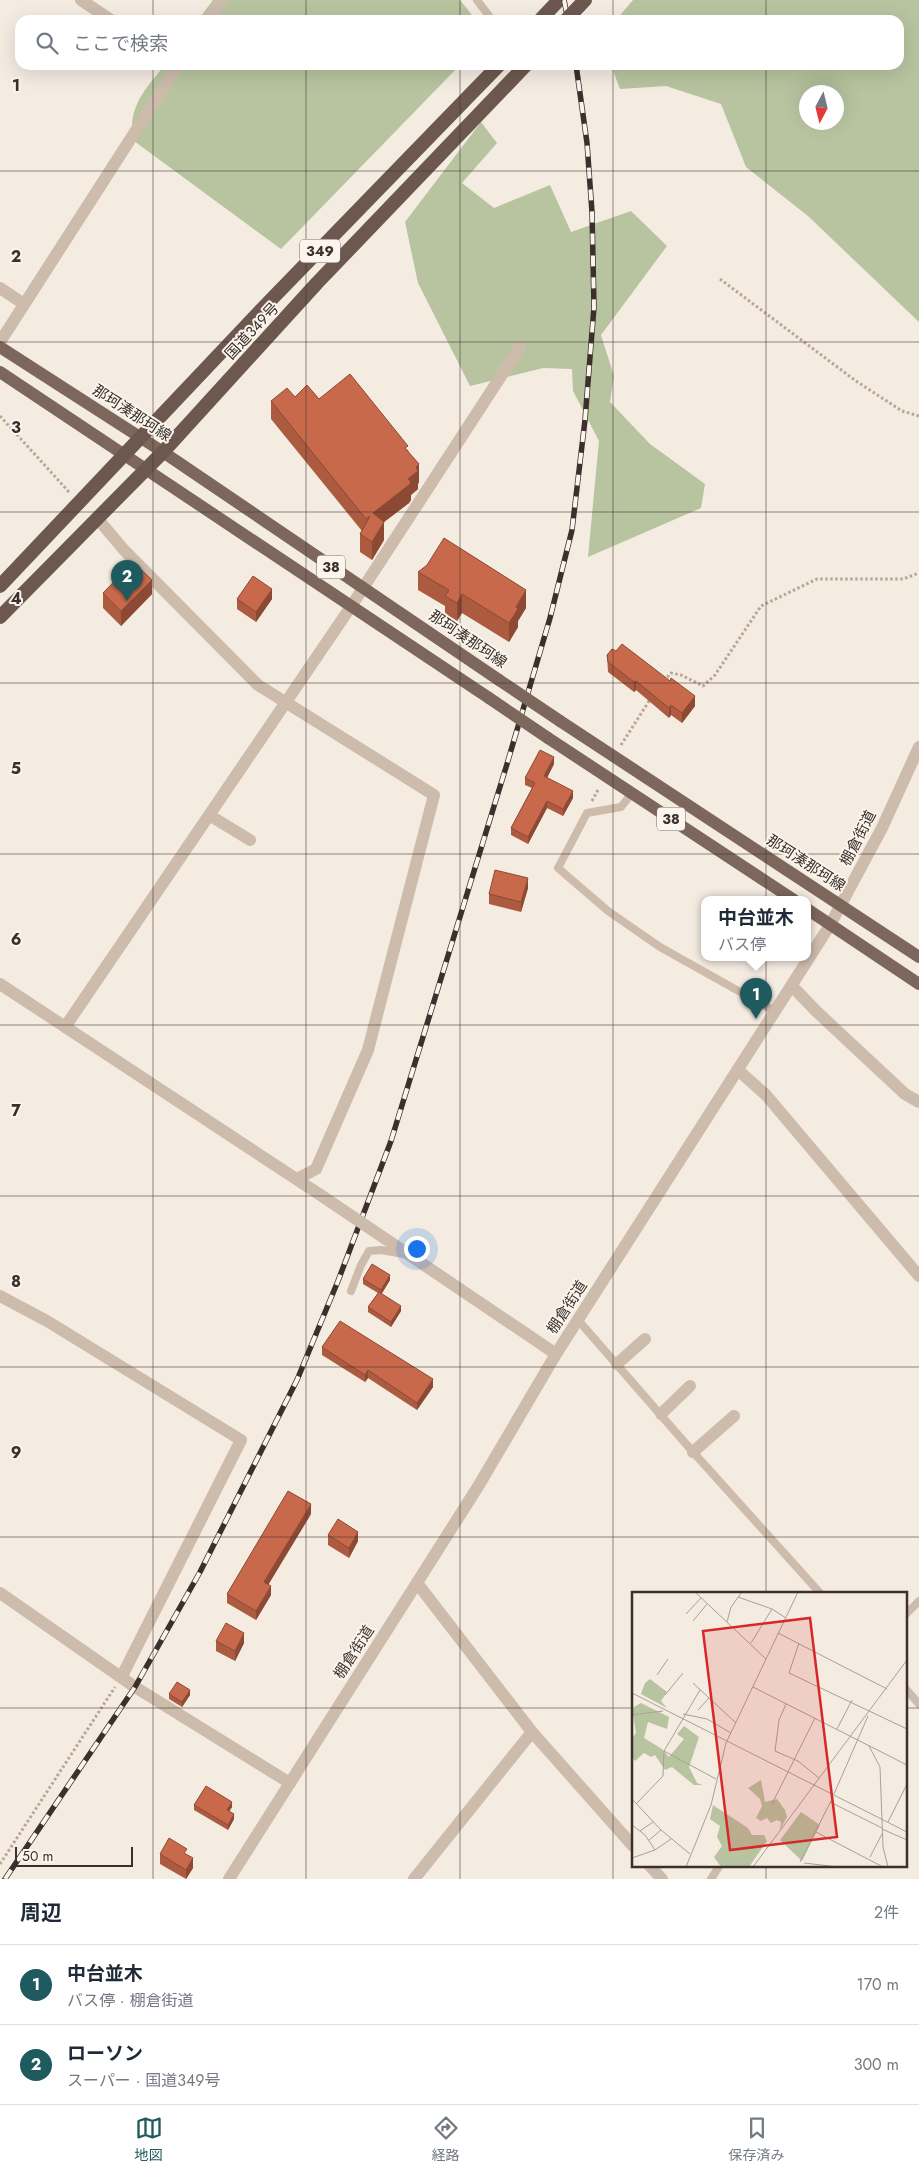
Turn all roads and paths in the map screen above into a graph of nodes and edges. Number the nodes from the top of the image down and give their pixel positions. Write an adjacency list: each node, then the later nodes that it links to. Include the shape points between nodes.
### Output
1 (81, 0): 6 (street)
2 (222, 0): 7 (street)
3 (477, 0): 8 (lane)
4 (559, 0): 9 (highway)
5 (585, 0): 10 (highway, bridge)
6 (104, 15)
7 (212, 15)
8 (488, 15)
9 (545, 15)
10 (571, 15)
11 (175, 70): 16 (street)
12 (494, 70): 23 (highway, 国道349号 / 349)
13 (520, 70): 24 (highway, 国道349号 / 349, via 317,283)
14 (720, 279): 22 (path, via 856,381 902,411)
15 (0, 288): 16 (street)
16 (24, 304): 17 (street)
17 (0, 342)
18 (0, 347): 23 (main road, 那珂湊那珂線 / 38)
19 (520, 347): 31 (street)
20 (0, 372): 25 (main road, 38)
21 (0, 416): 27 (path)
22 (919, 416)
23 (140, 438): 24 (main road, 那珂湊那珂線 / 38); 25 (highway, 国道349号 / 349)
24 (163, 452): 26 (highway, 国道349号 / 349); 31 (main road, 那珂湊那珂線 / 38)
25 (123, 455): 26 (main road, 38); 27 (highway, 国道349号 / 349)
26 (146, 470): 28 (highway, 国道349号 / 349); 32 (main road, 38)
27 (78, 502): 30 (highway, 国道349号 / 349)
28 (98, 518): 33 (highway, 国道349号 / 349); 36 (street, via 124,550 258,685)
29 (919, 573): 34 (path, via 903,579 817,579 761,606 715,675 703,686 672,673)
30 (0, 586)
31 (362, 588): 32 (street); 43 (main road, 那珂湊那珂線 / 38, bridge)
32 (352, 605): 36 (street); 39 (main road, 38, bridge)
33 (0, 618)
34 (662, 683)
35 (656, 691): 37 (path)
36 (285, 703): 40 (street); 56 (street, via 434,794 368,1050 316,1169)
37 (621, 745)
38 (919, 747): 43 (street, 棚倉街道)
39 (632, 793): 42 (main road, 38); 52 (lane, via 621,807 586,813 558,868 608,911 660,947)
40 (209, 815): 41 (street); 53 (street)
41 (250, 840)
42 (788, 896)
43 (842, 906): 45 (street, 棚倉街道); 47 (main road, 那珂湊那珂線 / 38)
44 (811, 912): 45 (main road)
45 (830, 925): 46 (street, 棚倉街道); 50 (main road)
46 (811, 956)
47 (919, 957)
48 (808, 961): 51 (street, 棚倉街道)
49 (0, 984): 53 (street)
50 (919, 984)
51 (792, 986): 52 (street, 棚倉街道); 55 (street, via 898,1087)
52 (776, 1012): 54 (street, 棚倉街道)
53 (65, 1027): 56 (street)
54 (738, 1070): 58 (street, via 766,1095); 61 (street, 棚倉街道)
55 (919, 1102)
56 (297, 1179): 57 (street, bridge)
57 (411, 1256): 59 (lane, via 381,1250 369,1252); 63 (street)
58 (919, 1276)
59 (351, 1291)
60 (0, 1296): 74 (street, via 55,1326 240,1440)
61 (578, 1320): 63 (street, 棚倉街道); 64 (lane)
62 (645, 1339): 64 (street)
63 (556, 1354): 69 (street, 棚倉街道)
64 (617, 1364): 66 (lane)
65 (690, 1386): 66 (street)
66 (661, 1414): 68 (lane)
67 (734, 1416): 68 (street)
68 (693, 1452): 70 (lane)
69 (417, 1583): 77 (street); 78 (street, 棚倉街道)
70 (819, 1592)
71 (0, 1593): 74 (street)
72 (919, 1601): 73 (lane)
73 (906, 1614)
74 (122, 1676): 78 (street); 80 (path)
75 (906, 1689): 76 (lane)
76 (919, 1704)
77 (532, 1732): 79 (street); 84 (street)
78 (290, 1783): 83 (street, 棚倉街道)
79 (632, 1845)
80 (0, 1864)
81 (651, 1866): 85 (street)
82 (719, 1866): 86 (lane)
83 (229, 1879)
84 (414, 1879)
85 (662, 1879)
86 (710, 1879)

